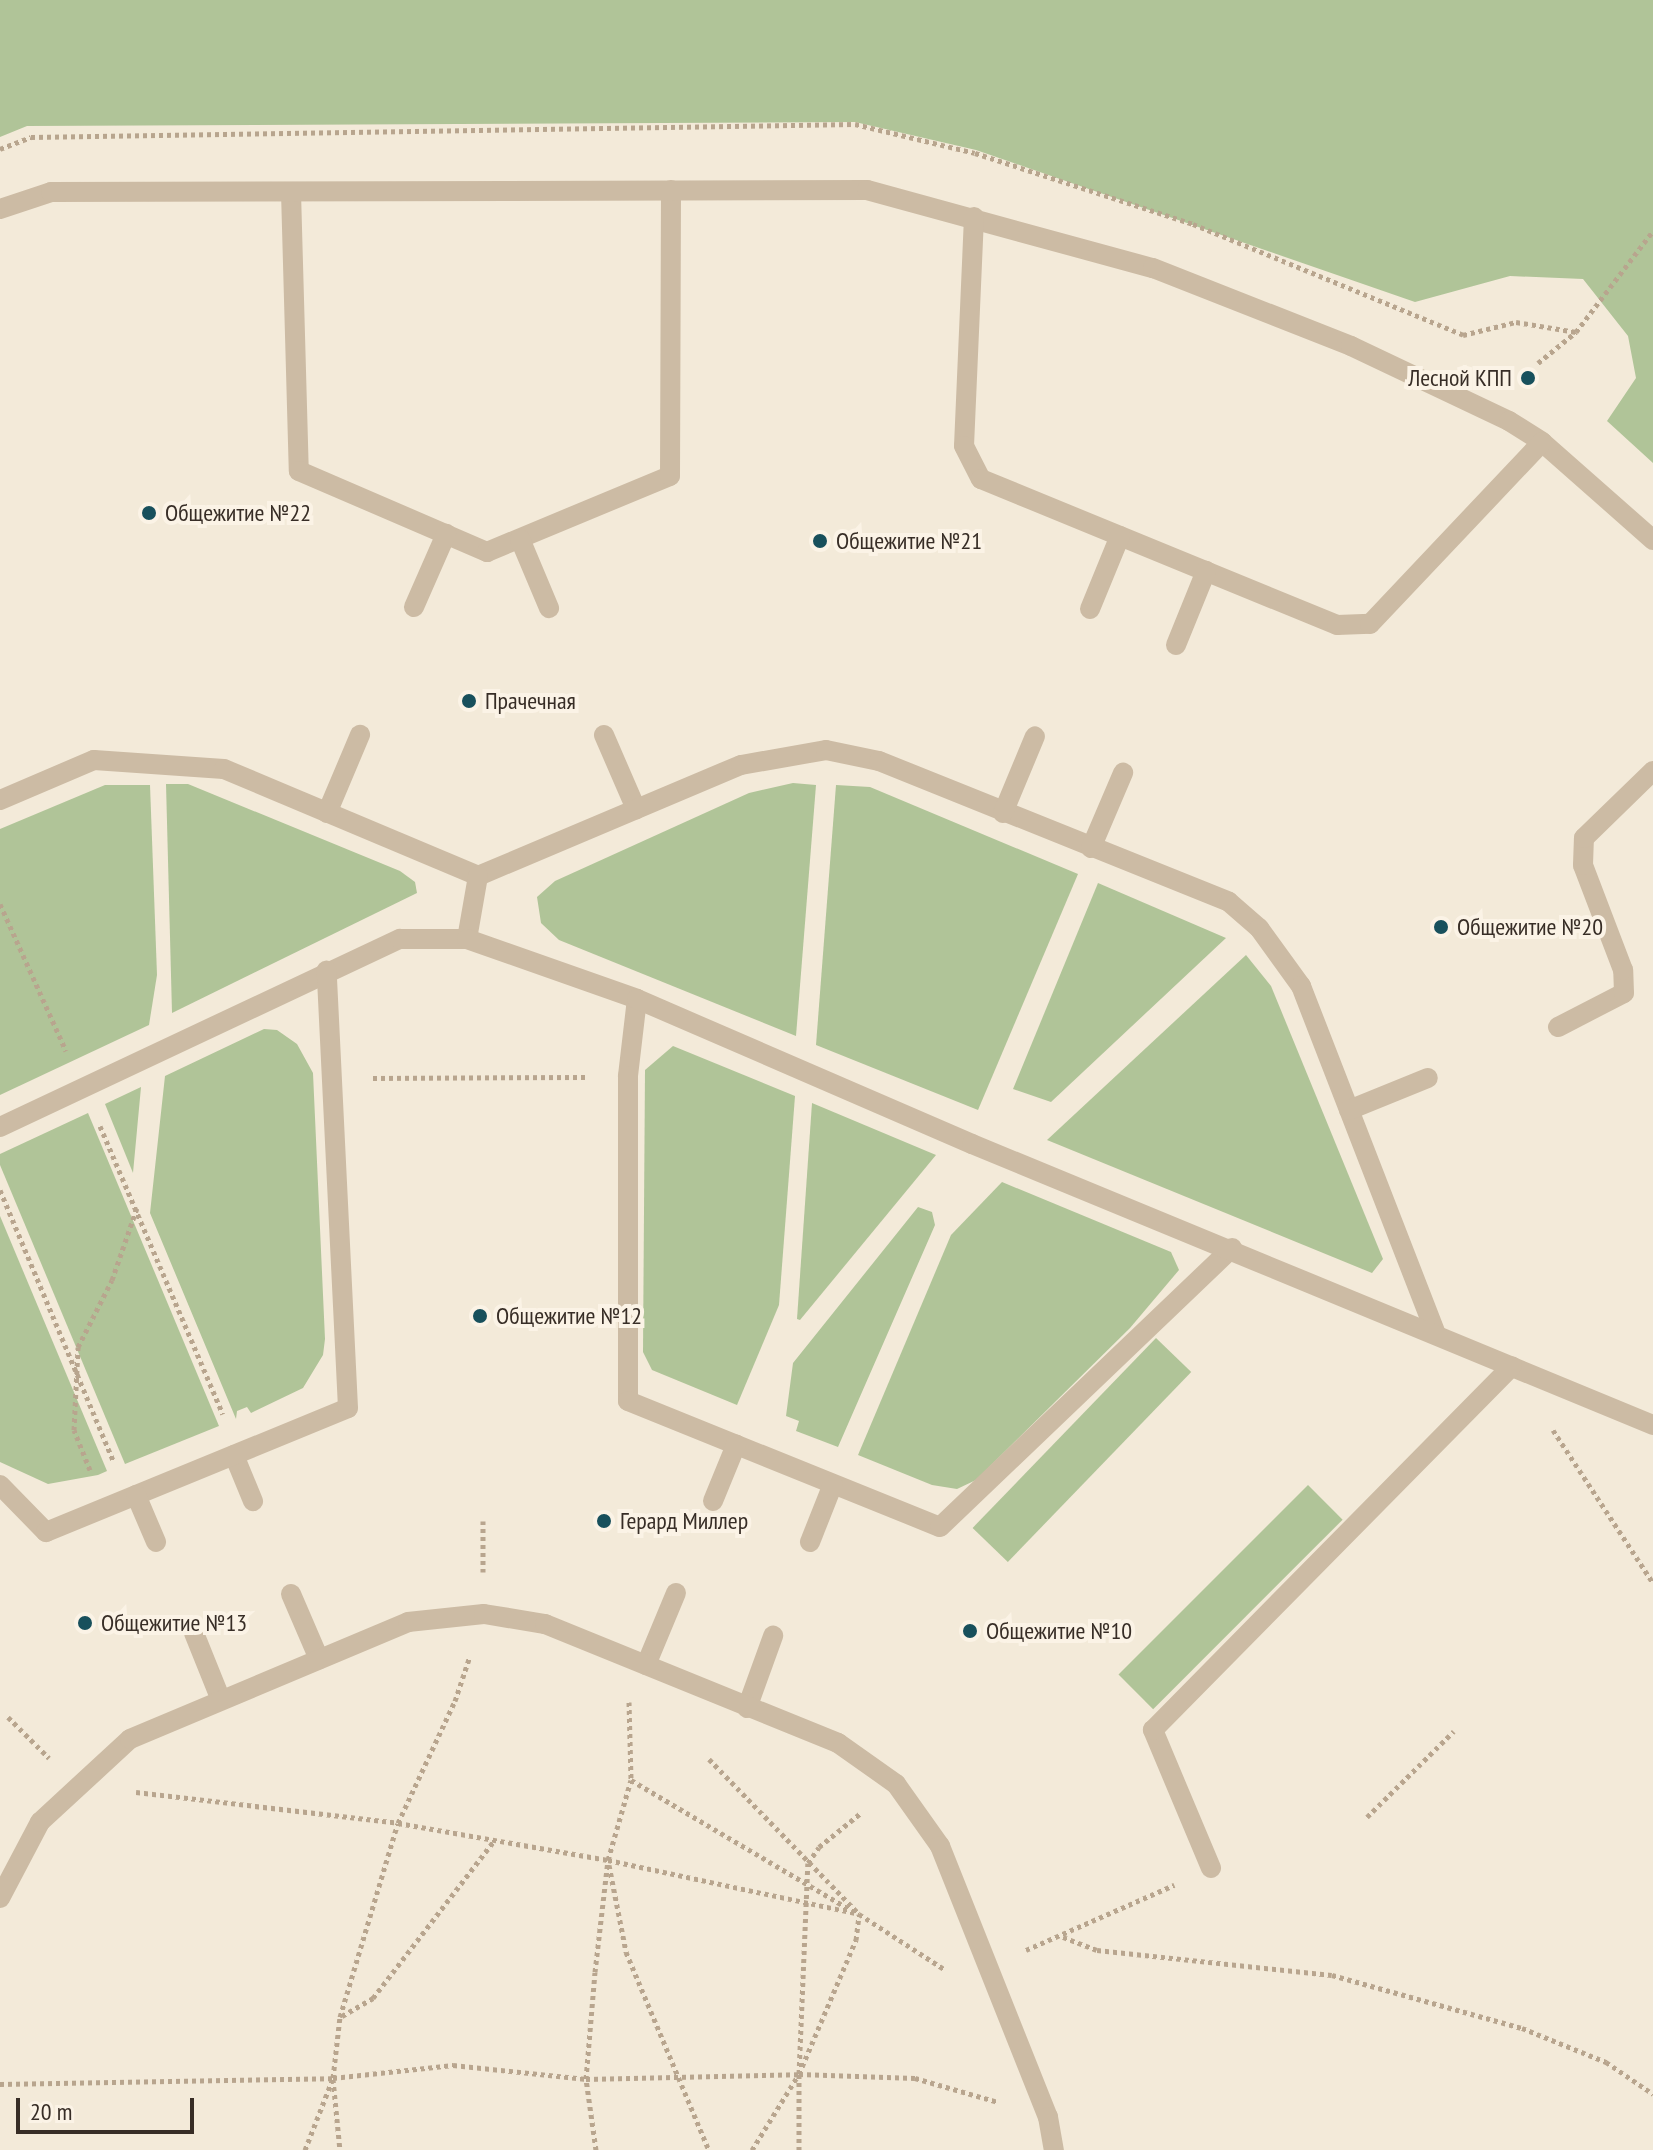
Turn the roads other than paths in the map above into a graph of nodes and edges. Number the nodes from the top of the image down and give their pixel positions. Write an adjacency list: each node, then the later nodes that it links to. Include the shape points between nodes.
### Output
1 (671, 190): 2 (lane); 4 (lane, via 867,190); 8 (lane, via 670,476)
2 (291, 192): 3 (lane, via 51,192); 6 (lane, via 299,471)
3 (0, 209)
4 (974, 217): 5 (lane, via 1153,268 1351,346); 7 (lane, via 964,446 981,479)
5 (1542, 442): 9 (lane); 10 (lane, via 1370,624 1337,625)
6 (446, 534): 8 (lane, via 487,552); 11 (lane)
7 (1120, 536): 10 (lane); 13 (lane)
8 (520, 539): 12 (lane)
9 (1653, 540)
10 (1206, 571): 14 (lane)
11 (414, 607)
12 (549, 608)
13 (1090, 609)
14 (1176, 645)
15 (360, 735): 22 (lane)
16 (604, 735): 21 (lane)
17 (1035, 736): 23 (lane)
18 (1653, 771): 29 (lane, via 1584,838 1583,865 1623,970 1624,993)
19 (1123, 773): 24 (lane)
20 (0, 800): 22 (lane, via 94,760 224,769)
21 (636, 809): 23 (lane, via 741,765 826,750 879,761); 25 (lane)
22 (327, 813): 25 (lane)
23 (1003, 813): 24 (lane)
24 (1091, 848): 31 (lane, via 1229,902 1259,928 1301,986)
25 (478, 876): 26 (lane)
26 (467, 939): 27 (lane, via 400,939); 28 (lane)
27 (327, 971): 32 (lane); 38 (lane, via 348,1408)
28 (637, 999): 33 (lane, via 972,1144); 37 (lane, via 628,1076 628,1401)
29 (1558, 1027)
30 (1428, 1078): 31 (lane)
31 (1349, 1110): 34 (lane)
32 (0, 1127)
33 (1232, 1248): 34 (lane); 39 (lane, via 940,1527)
34 (1435, 1332): 35 (lane)
35 (1512, 1366): 36 (lane); 54 (lane, via 1153,1730)
36 (1653, 1425)
37 (736, 1445): 39 (lane); 43 (lane)
38 (236, 1454): 41 (lane); 42 (lane)
39 (833, 1484): 45 (lane)
40 (0, 1485): 41 (lane, via 46,1532)
41 (133, 1496): 44 (lane)
42 (253, 1501)
43 (713, 1501)
44 (156, 1542)
45 (810, 1542)
46 (676, 1593): 51 (lane)
47 (291, 1594): 50 (lane)
48 (194, 1633): 52 (lane)
49 (773, 1636): 53 (lane)
50 (319, 1659): 51 (lane, via 408,1622 484,1614 545,1624); 52 (lane)
51 (646, 1665): 53 (lane)
52 (221, 1700): 55 (lane, via 130,1739 76,1785 40,1822)
53 (747, 1708): 56 (lane, via 838,1743 896,1784 940,1846 1048,2117)
54 (1211, 1868)
55 (0, 1898)
56 (1054, 2150)

